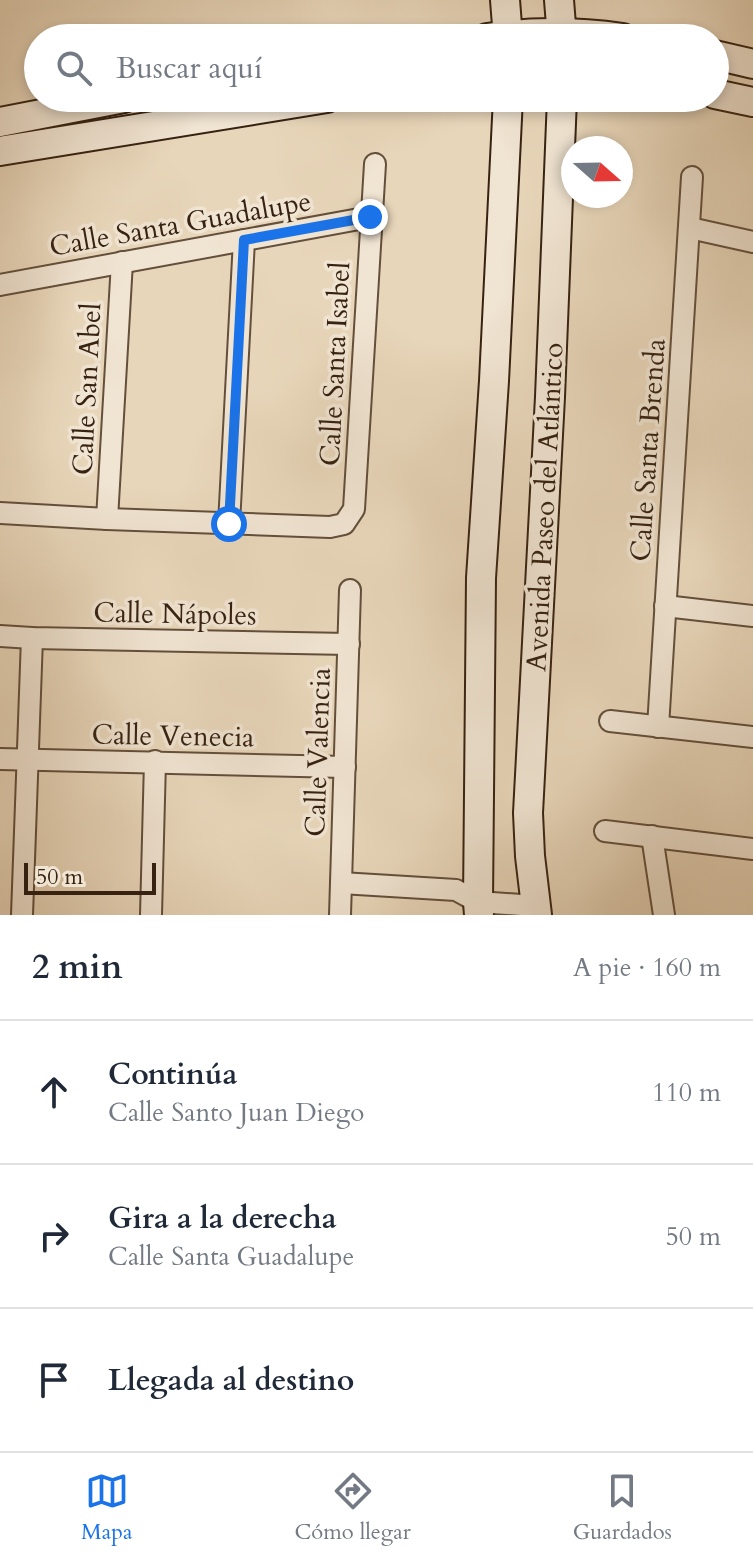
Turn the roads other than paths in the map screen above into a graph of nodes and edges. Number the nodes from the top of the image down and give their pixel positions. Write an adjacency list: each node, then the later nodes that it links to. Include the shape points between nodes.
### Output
1 (505, 0): 3 (street)
2 (559, 0): 4 (street)
3 (502, 24)
4 (561, 24)
5 (729, 58): 6 (street)
6 (753, 64)
7 (729, 97): 8 (street)
8 (753, 102)
9 (52, 112): 13 (street)
10 (241, 112): 14 (street)
11 (507, 112): 44 (street, Avenida Paseo del Atlántico, via 481,578)
12 (561, 112): 43 (street, Avenida Paseo del Atlántico, via 528,813)
13 (0, 122)
14 (0, 151)
15 (375, 164): 17 (street, Calle Santa Isabel)
16 (692, 177): 18 (street, Calle Santa Brenda)
17 (370, 217): 19 (street, Calle Santa Guadalupe); 25 (street, Calle Santa Isabel, via 354,509 339,527)
18 (690, 228): 20 (street); 27 (street, Calle Santa Brenda)
19 (244, 240): 21 (street, Calle Santa Guadalupe); 25 (street)
20 (753, 242)
21 (122, 262): 22 (street, Calle Santa Guadalupe); 24 (street, Calle San Abel)
22 (0, 285)
23 (0, 513): 24 (street)
24 (107, 519): 25 (street)
25 (229, 524)
26 (350, 590): 31 (street, Calle Valencia)
27 (665, 606): 28 (street); 33 (street, Calle Santa Brenda)
28 (753, 616)
29 (0, 636): 30 (street, Calle Nápoles)
30 (32, 638): 31 (street, Calle Nápoles); 36 (street)
31 (349, 644): 38 (street, Calle Valencia)
32 (610, 721): 33 (street)
33 (658, 727): 34 (street)
34 (753, 737)
35 (0, 759): 36 (street, Calle Venecia)
36 (28, 760): 37 (street, Calle Venecia); 45 (street)
37 (155, 761): 38 (street, Calle Venecia); 46 (street)
38 (345, 767): 42 (street, Calle Valencia)
39 (605, 831): 40 (street)
40 (652, 836): 41 (street); 48 (street)
41 (753, 849)
42 (341, 883): 44 (street, via 456,890); 47 (street, Calle Valencia)
43 (536, 910): 44 (street)
44 (474, 911)
45 (22, 915)
46 (151, 915)
47 (340, 915)
48 (664, 915)

